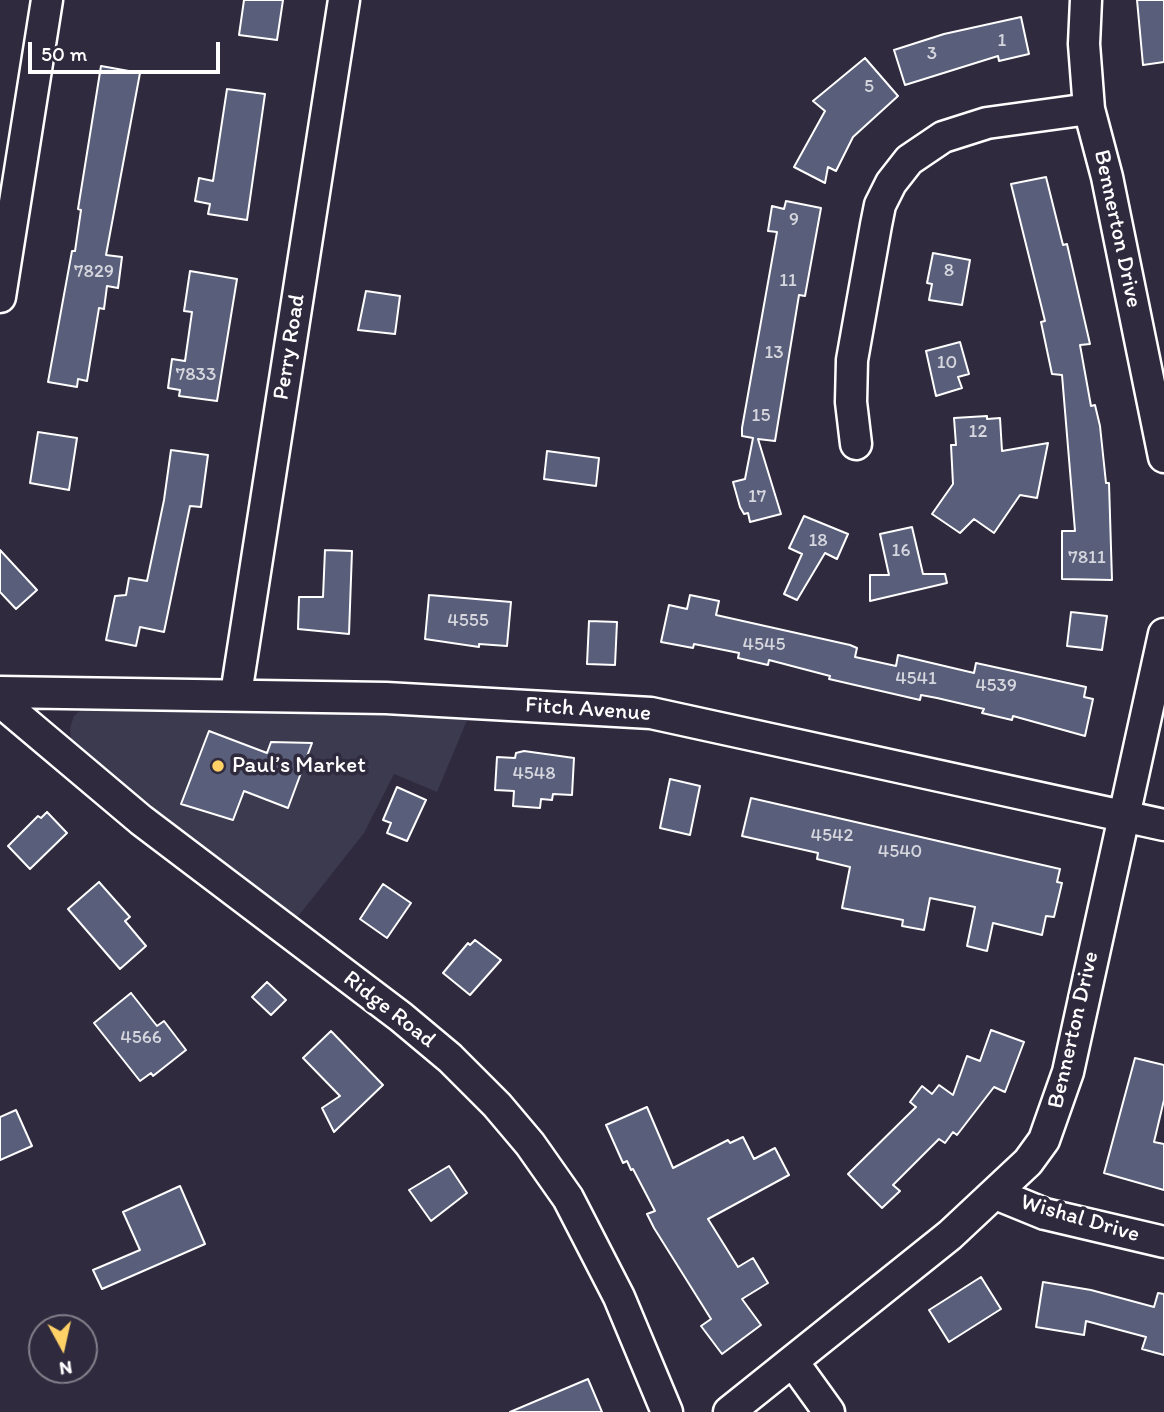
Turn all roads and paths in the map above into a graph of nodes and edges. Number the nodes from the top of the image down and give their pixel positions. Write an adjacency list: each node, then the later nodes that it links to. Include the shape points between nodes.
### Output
1 (47, 0): 5 (street)
2 (344, 0): 10 (street, Perry Road)
3 (1086, 0): 4 (street, Bennerton Drive)
4 (1089, 109): 6 (street, via 987,123 943,136 909,160 891,183 878,215 852,360 850,402); 7 (street, Bennerton Drive)
5 (0, 297)
6 (856, 444)
7 (1164, 457)
8 (1164, 634): 12 (street, Bennerton Drive)
9 (0, 692): 10 (street, Fitch Avenue)
10 (236, 694): 12 (street, Fitch Avenue, via 651,713)
11 (0, 701): 17 (street, Ridge Road, via 141,820 401,1017 497,1105 573,1208 619,1297)
12 (1123, 816): 13 (street, Fitch Avenue); 14 (street, Bennerton Drive, via 1055,1114 1028,1162)
13 (1164, 825)
14 (996, 1194): 15 (street, Wishal Drive, via 1045,1214); 16 (street, Bennerton Drive)
15 (1164, 1242)
16 (793, 1362): 18 (street, Bennerton Drive); 19 (street)
17 (667, 1412)
18 (729, 1412)
19 (829, 1412)

